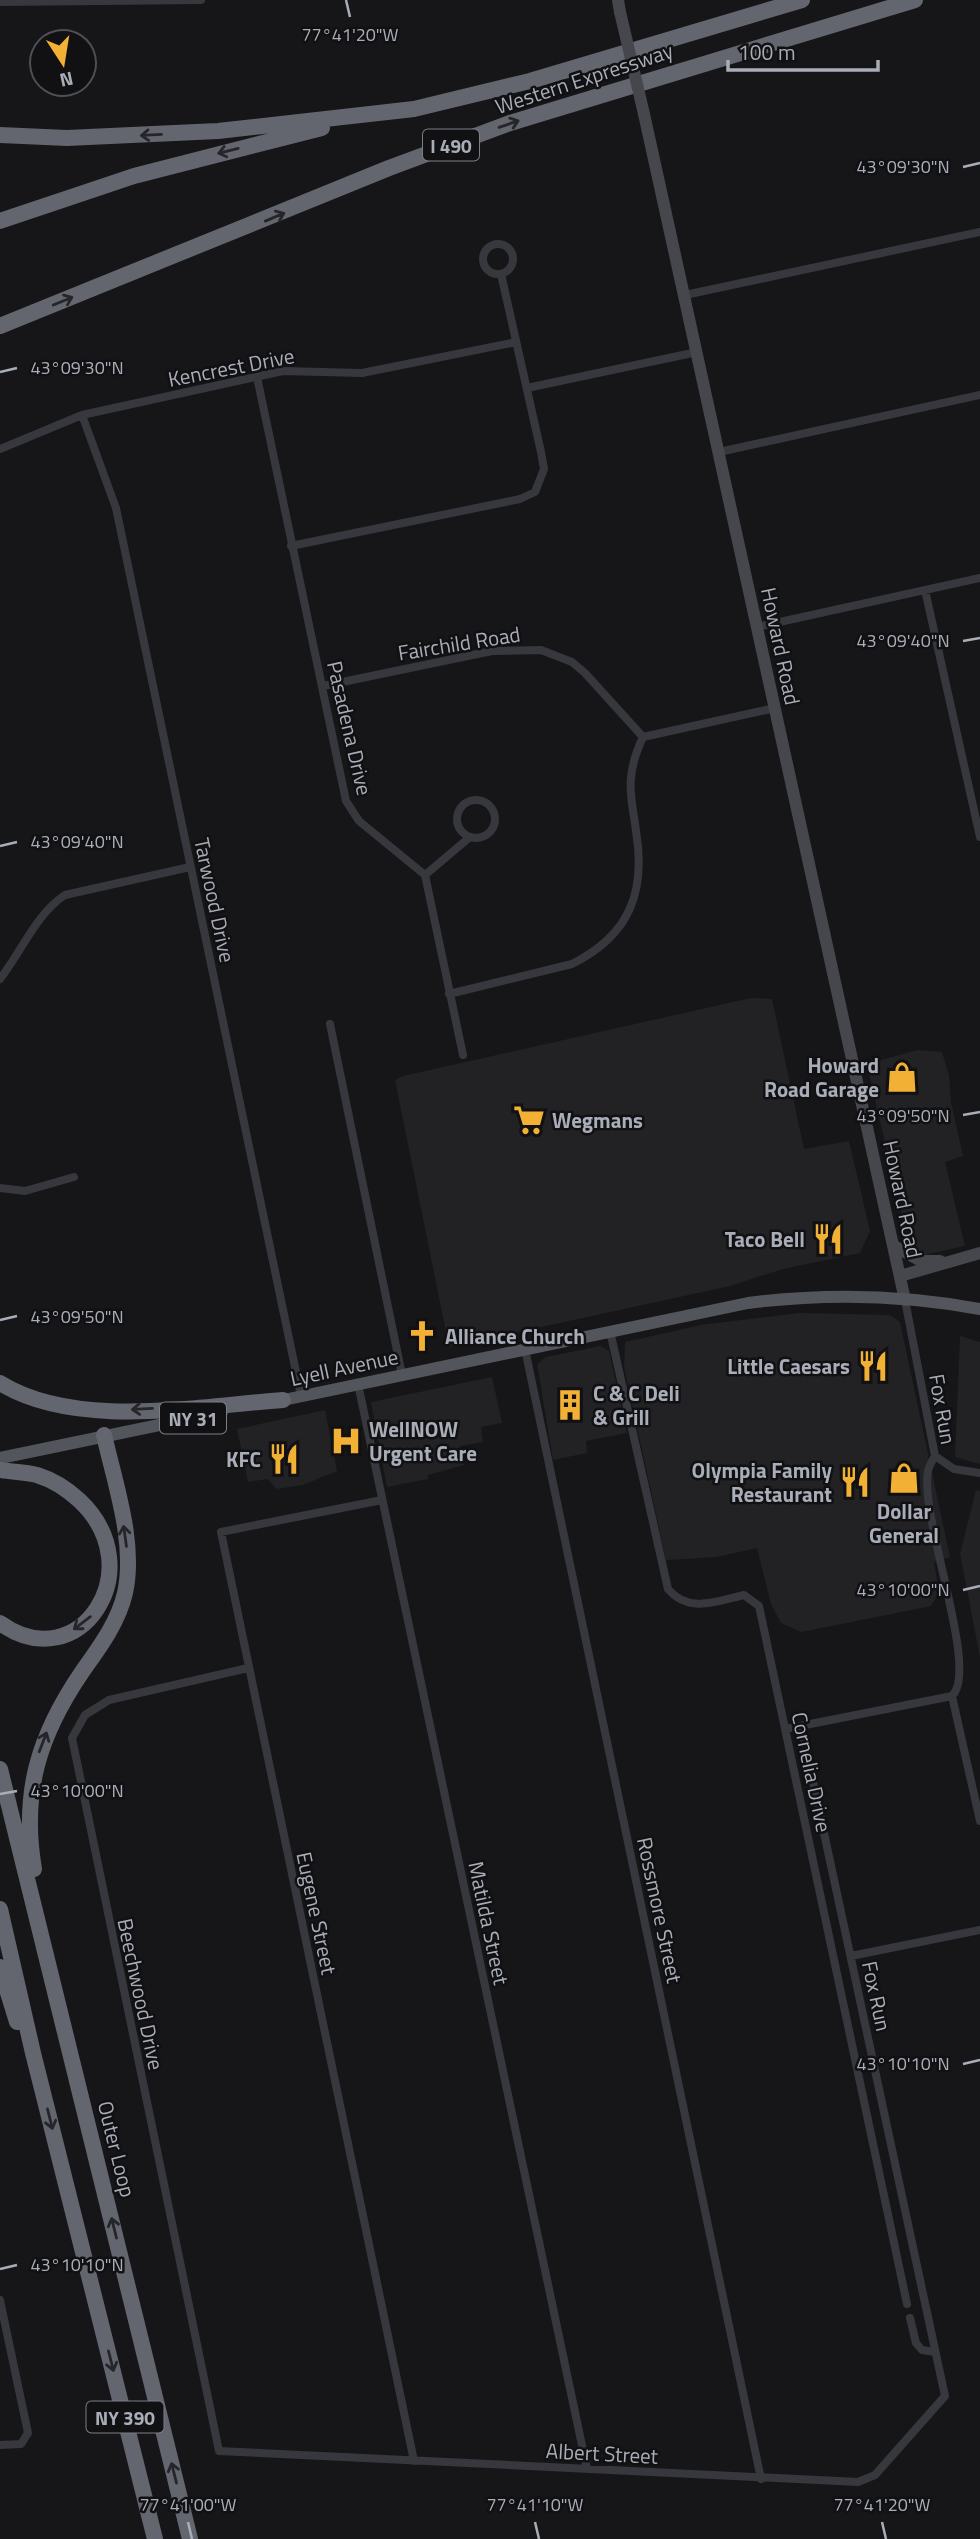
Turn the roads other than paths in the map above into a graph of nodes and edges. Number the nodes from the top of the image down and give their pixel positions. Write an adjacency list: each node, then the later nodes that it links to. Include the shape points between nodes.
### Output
1 (201, 0): 4 (street)
2 (802, 0): 7 (highway, Western Expressway / I 490, via 556,74)
3 (915, 0): 13 (highway, Western Expressway / I 490, one-way to 3, via 510,123)
4 (15, 1): 5 (street)
5 (0, 2)
6 (619, 6): 12 (main road, Howard Road, bridge)
7 (414, 109): 8 (highway, Western Expressway / I 490, one-way to 8, via 218,131 67,138); 9 (highway, one-way to 9, via 197,158 60,198)
8 (0, 135)
9 (0, 221)
10 (980, 232): 12 (street)
11 (501, 274): 14 (street)
12 (685, 295): 15 (main road, Howard Road)
13 (0, 327)
14 (516, 342): 16 (street, Kencrest Drive, via 362,373 306,370); 17 (street)
15 (697, 352): 17 (street); 21 (main road, Howard Road)
16 (257, 377): 19 (street, Kencrest Drive); 22 (street, Pasadena Drive)
17 (527, 388): 22 (street, via 544,470 535,492 520,499)
18 (980, 395): 21 (street)
19 (82, 415): 20 (street, Kencrest Drive); 31 (street, Tarwood Drive, via 116,508)
20 (0, 449)
21 (719, 452): 25 (main road, Howard Road)
22 (291, 546): 26 (street, Pasadena Drive)
23 (980, 578): 24 (street)
24 (925, 590): 25 (street); 30 (street)
25 (757, 627): 27 (main road, Howard Road)
26 (323, 686): 28 (street, Fairchild Road, via 492,651 541,650 572,662 585,673); 32 (street, Pasadena Drive, via 352,813)
27 (775, 708): 28 (street); 39 (main road, Howard Road)
28 (643, 737): 34 (street, via 631,778 639,887 632,909 617,930 589,956 572,964)
29 (470, 836): 29 (street, via 487,834 494,824 491,807 481,801 463,805 457,817 460,829); 32 (street)
30 (980, 837)
31 (191, 867): 33 (street, via 65,895 52,903); 50 (street, Tarwood Drive)
32 (425, 874): 34 (street)
33 (0, 979)
34 (449, 994): 36 (street)
35 (330, 1024): 47 (street)
36 (463, 1055)
37 (74, 1177): 38 (street, via 25,1191)
38 (0, 1188)
39 (894, 1246): 41 (main road, via 921,1261); 42 (main road, Howard Road)
40 (980, 1253): 41 (main road)
41 (951, 1260): 42 (main road)
42 (900, 1276): 43 (main road, Howard Road)
43 (905, 1300): 44 (main road, NY 31); 45 (main road, Lyell Avenue / NY 31, via 827,1297 761,1302); 53 (street, Fox Run)
44 (980, 1309)
45 (610, 1331): 46 (main road, Lyell Avenue / NY 31); 62 (street, Cornelia Drive, via 668,1589 691,1605 744,1595 753,1598 759,1606)
46 (524, 1349): 47 (main road, Lyell Avenue / NY 31); 80 (street, Rossmore Street)
47 (402, 1375): 49 (main road, Lyell Avenue / NY 31)
48 (0, 1383): 51 (highway, one-way to 48, via 78,1408 29,1398)
49 (358, 1384): 50 (main road, Lyell Avenue / NY 31); 57 (street, Matilda Street)
50 (301, 1396): 51 (main road, Lyell Avenue / NY 31)
51 (283, 1400): 52 (main road, Lyell Avenue / NY 31)
52 (104, 1436): 54 (main road, Lyell Avenue / NY 31); 69 (highway, one-way to 52, via 31,1849 32,1791 37,1759 51,1723 118,1615 125,1592 125,1535)
53 (934, 1456): 56 (street, via 954,1469); 60 (street, Fox Run, via 928,1470 930,1495 969,1672 961,1691)
54 (0, 1458)
55 (0, 1470): 58 (highway, one-way to 58, via 38,1476 62,1486 89,1510 107,1540 111,1575 99,1608 60,1637 13,1633)
56 (980, 1473)
57 (382, 1500): 59 (street, Eugene Street, via 221,1532); 79 (street, Matilda Street)
58 (0, 1623)
59 (248, 1668): 77 (street, Beechwood Drive, via 109,1700 85,1716 72,1738); 78 (street, Eugene Street)
60 (953, 1696): 61 (street); 64 (street)
61 (801, 1726): 62 (street); 67 (street, Fox Run)
62 (785, 1729): 72 (street, Cornelia Drive)
63 (0, 1769): 69 (highway, Outer Loop / NY 390)
64 (980, 1821)
65 (0, 1909): 70 (highway, NY 390)
66 (980, 1930): 67 (street)
67 (851, 1956): 74 (street, Fox Run)
68 (0, 1967): 70 (highway, via 13,2014)
69 (59, 2002): 82 (highway, Outer Loop / NY 390, one-way to 69)
70 (33, 2053): 81 (highway, NY 390, one-way to 81)
71 (0, 2300): 76 (street, via 28,2433 20,2444)
72 (907, 2304)
73 (910, 2318): 74 (street, via 916,2343 922,2350)
74 (935, 2352): 75 (street, Fox Run)
75 (945, 2396): 80 (street, Albert Street, via 867,2480)
76 (0, 2445)
77 (219, 2451): 78 (street, Albert Street)
78 (414, 2460): 79 (street, Albert Street)
79 (587, 2469): 80 (street, Albert Street)
80 (761, 2479)
81 (155, 2539)
82 (190, 2539)

